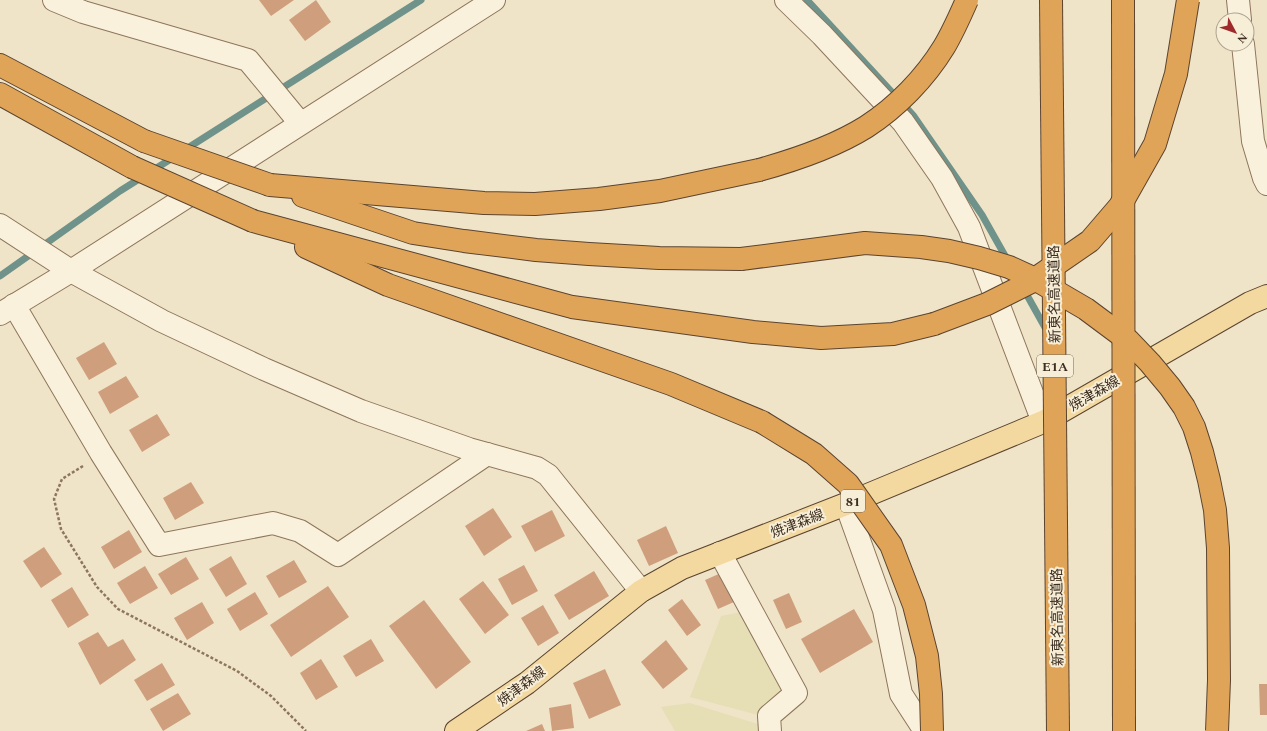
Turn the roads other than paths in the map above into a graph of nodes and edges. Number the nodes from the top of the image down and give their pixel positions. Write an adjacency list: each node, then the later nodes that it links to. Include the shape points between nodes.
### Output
1 (54, 0): 13 (street, via 83,12 248,60)
2 (494, 0): 13 (street)
3 (786, 0): 21 (street, via 903,122 942,178 969,227)
4 (967, 0): 15 (highway, bridge, via 958,22 930,67 914,86 880,117 826,147 759,170 660,191 535,204 484,204)
5 (1051, 0): 30 (highway, 新東名高速道路 / E1A, bridge)
6 (1123, 0): 31 (highway, bridge)
7 (1188, 0): 16 (highway, bridge, via 1176,74 1155,144 1120,206 1090,240 1029,283 987,304 934,324 893,334 821,338 754,332 572,308)
8 (1238, 0): 9 (street)
9 (1239, 12)
10 (1244, 52): 14 (street, via 1253,142)
11 (0, 65): 15 (highway, bridge, via 144,141)
12 (0, 94): 16 (highway, bridge, via 132,167)
13 (300, 123): 18 (street)
14 (1267, 184)
15 (270, 185): 32 (highway, bridge, via 413,233 536,250 659,258 741,259 865,243 949,251 1009,267 1033,278 1086,309 1129,341 1170,387 1194,427 1215,510 1218,548)
16 (253, 222): 29 (highway, bridge, via 388,285 671,384 762,422 814,454 848,484 891,545 914,605 927,656)
17 (0, 225): 18 (street)
18 (71, 270): 20 (street); 22 (street, via 162,320 264,369 361,411)
19 (1267, 296): 21 (main road, 焼津森線 / 81, via 1250,303)
20 (7, 310): 22 (street, via 159,545 273,522 300,530 338,555)
21 (1043, 422): 23 (main road, 焼津森線 / 81)
22 (487, 454): 25 (street, via 537,468 548,475)
23 (846, 504): 24 (main road, 焼津森線 / 81); 28 (street, via 884,610 901,694)
24 (720, 553): 25 (main road, 焼津森線 / 81, via 682,568); 27 (street, via 796,693 769,716)
25 (641, 590): 26 (main road, 焼津森線 / 81, via 527,683)
26 (456, 731)
27 (770, 731)
28 (927, 731)
29 (932, 731)
30 (1058, 731)
31 (1124, 731)
32 (1217, 731)

